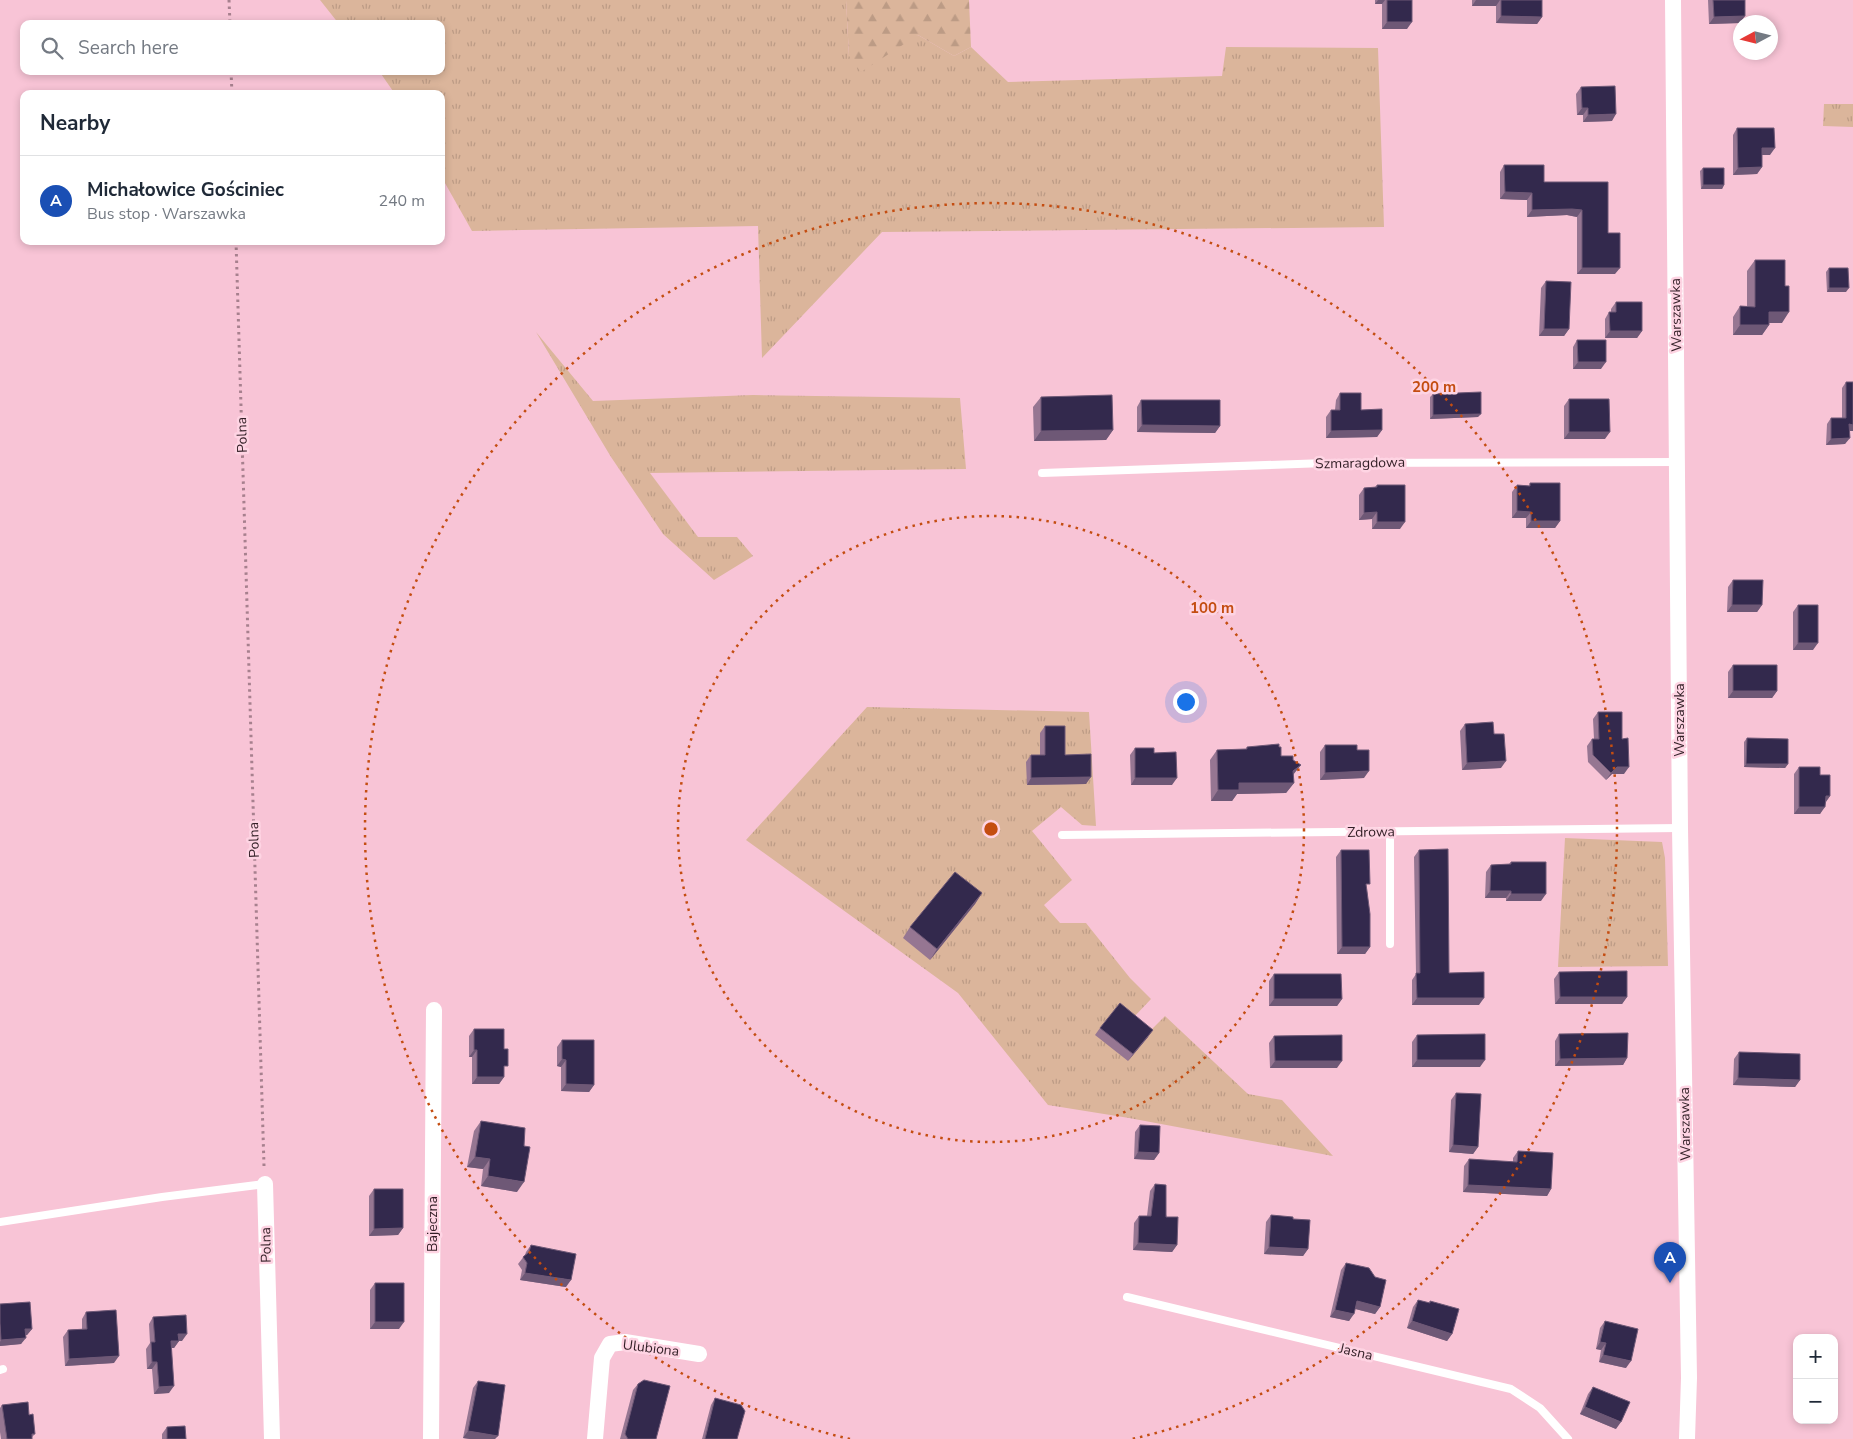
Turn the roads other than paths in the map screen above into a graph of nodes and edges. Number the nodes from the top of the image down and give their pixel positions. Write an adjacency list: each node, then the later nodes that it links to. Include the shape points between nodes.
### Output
1 (1673, 0): 2 (street, Warszawka)
2 (1678, 462): 3 (lane, Szmaragdowa, via 1325,463); 4 (street, Warszawka)
3 (1042, 473)
4 (1680, 828): 5 (lane, Zdrowa); 17 (street, Warszawka, via 1688,1297)
5 (1390, 831): 6 (lane, Zdrowa); 7 (lane)
6 (1062, 835)
7 (1390, 944)
8 (434, 1010): 14 (street, Bajeczna)
9 (265, 1184): 10 (lane); 13 (street, Polna)
10 (0, 1222)
11 (1127, 1297): 16 (lane, Jasna, via 1511,1389 1540,1408)
12 (699, 1354): 15 (street, Ulubiona, via 625,1342 610,1344 602,1358)
13 (272, 1439)
14 (431, 1439)
15 (595, 1439)
16 (1568, 1439)
17 (1687, 1439)

